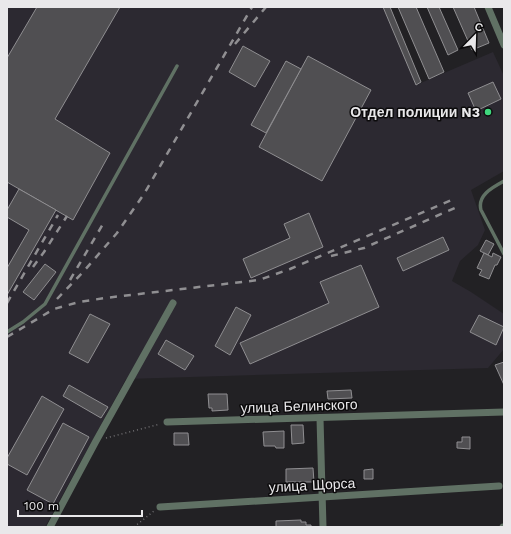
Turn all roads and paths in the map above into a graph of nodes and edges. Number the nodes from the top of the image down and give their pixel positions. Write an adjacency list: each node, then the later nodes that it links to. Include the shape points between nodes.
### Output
1 (488, 7): 2 (street)
2 (504, 45)
3 (177, 66): 7 (lane, via 45,304)
4 (504, 181): 5 (lane, via 487,192 480,201 481,210)
5 (504, 254)
6 (172, 303): 11 (street)
7 (7, 332)
8 (504, 412): 9 (street, улица Белинского)
9 (320, 418): 10 (street, улица Белинского); 13 (street)
10 (167, 422): 11 (path)
11 (96, 441): 15 (street)
12 (499, 486): 13 (street, улица Щорса)
13 (322, 497): 14 (street, улица Щорса); 17 (street)
14 (160, 507): 16 (path)
15 (50, 527)
16 (134, 527)
17 (323, 527)

